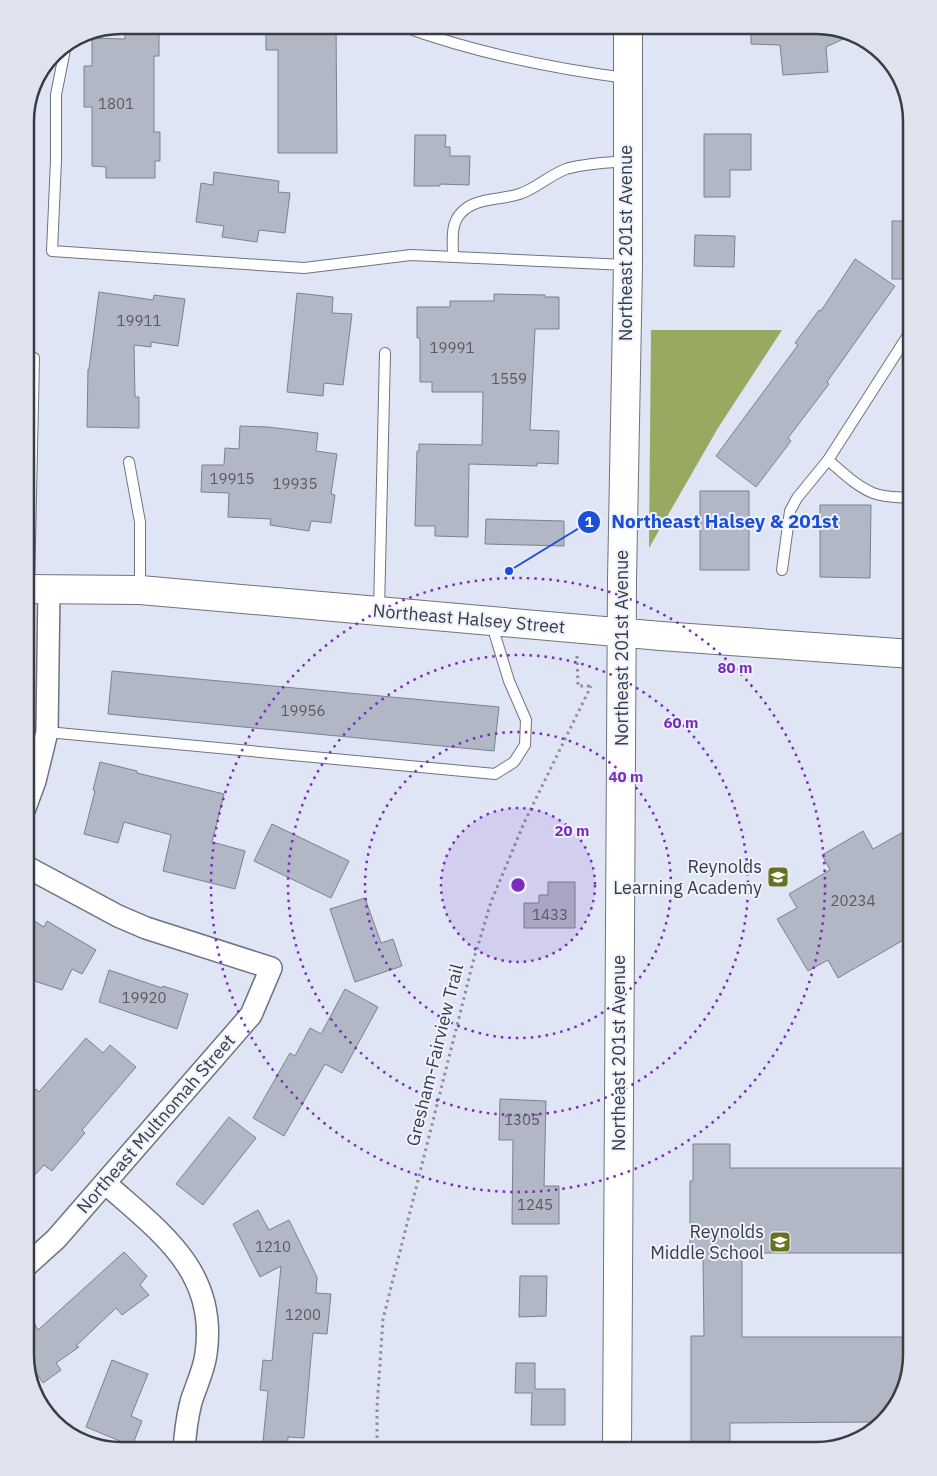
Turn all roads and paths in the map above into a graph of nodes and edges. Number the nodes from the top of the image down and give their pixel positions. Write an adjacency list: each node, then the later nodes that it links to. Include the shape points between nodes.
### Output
1 (424, 34): 4 (lane, via 578,72)
2 (628, 34): 4 (street, Northeast 201st Avenue)
3 (64, 55): 6 (lane, via 56,95 52,251 304,268 410,255)
4 (627, 78): 5 (street, Northeast 201st Avenue)
5 (627, 162): 6 (lane, via 566,170 521,194 471,204 456,218); 7 (street, Northeast 201st Avenue)
6 (453, 257): 7 (lane)
7 (628, 265): 20 (street, Northeast 201st Avenue)
8 (903, 343): 11 (lane)
9 (385, 353): 17 (lane)
10 (34, 358): 15 (lane)
11 (828, 460): 13 (lane, via 874,494); 14 (lane, via 790,510)
12 (129, 462): 16 (lane, via 140,522)
13 (903, 497)
14 (782, 570)
15 (34, 589): 16 (street, Northeast Halsey Street); 24 (street)
16 (140, 590): 17 (street, Northeast Halsey Street)
17 (378, 611): 18 (street, Northeast Halsey Street)
18 (490, 621): 19 (street, Northeast Halsey Street); 24 (lane, via 509,681 526,720 525,745 514,762 495,774)
19 (577, 629): 20 (street, Northeast Halsey Street); 22 (path, via 578,686)
20 (622, 633): 21 (street, Northeast Halsey Street); 23 (street, Northeast 201st Avenue)
21 (903, 654)
22 (591, 686): 23 (path); 30 (path, Gresham-Fairview Trail, via 524,822 491,902 473,962 383,1319)
23 (622, 689): 31 (street, Northeast 201st Avenue)
24 (47, 732): 25 (street)
25 (34, 784)
26 (34, 871): 27 (street, Northeast Multnomah Street, via 139,925 271,968 251,1015)
27 (105, 1183): 28 (street, Northeast Multnomah Street); 29 (street, via 167,1238 183,1257 197,1281 206,1309 206,1356 189,1410)
28 (34, 1259)
29 (185, 1442)
30 (377, 1442)
31 (617, 1442)

